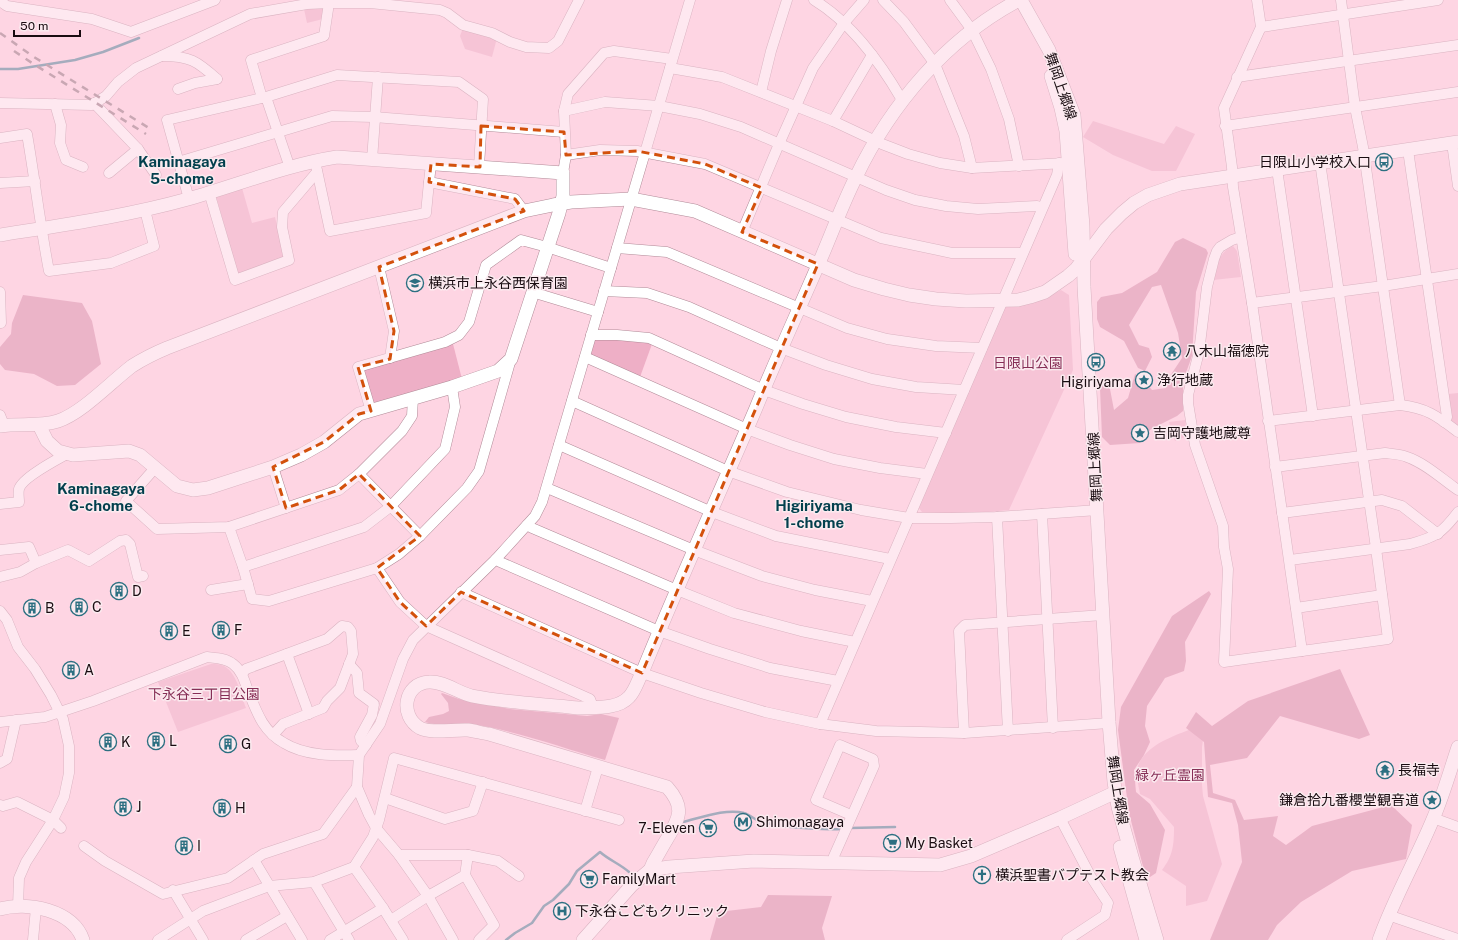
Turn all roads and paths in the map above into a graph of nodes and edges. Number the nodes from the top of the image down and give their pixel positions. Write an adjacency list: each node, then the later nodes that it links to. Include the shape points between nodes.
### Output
1 (214, 0): 13 (street, via 131,32 92,19)
2 (579, 0): 14 (street, via 558,41 549,48 526,47 510,42 492,33 463,25 440,10)
3 (690, 0): 24 (street)
4 (787, 0): 29 (street)
5 (814, 0): 17 (street)
6 (864, 0): 17 (street)
7 (883, 0): 25 (street, via 904,22)
8 (950, 0): 19 (street)
9 (1257, 0): 18 (street)
10 (1341, 0): 16 (street)
11 (1438, 0): 16 (street)
12 (1016, 1): 19 (street); 57 (street, 舞岡上郷線, via 1049,50 1074,115)
13 (4, 2)
14 (370, 2): 15 (street)
15 (329, 3): 22 (street, via 307,4 250,14); 31 (street, via 324,36 251,60)
16 (1343, 15): 18 (street); 23 (street)
17 (844, 24): 21 (street); 37 (street, via 813,68)
18 (1261, 27): 27 (street)
19 (972, 30): 25 (street); 62 (street, via 991,69 1009,119)
20 (1458, 45): 23 (street)
21 (872, 55): 32 (street, via 888,75); 41 (street)
22 (159, 56): 28 (street, via 188,59 202,65 217,79); 35 (street, via 136,68)
23 (1349, 61): 27 (street); 38 (street)
24 (671, 63): 29 (street, via 722,77); 36 (street); 39 (street, via 614,51 604,53 568,94)
25 (935, 64): 32 (street); 65 (street, via 964,136)
26 (378, 77): 31 (street, via 337,75); 40 (street); 42 (street, via 458,82 483,99)
27 (1237, 77): 43 (street, via 1224,108)
28 (178, 89)
29 (761, 92): 37 (street)
30 (1458, 92): 38 (street)
31 (264, 97): 44 (street); 56 (street, via 167,120)
32 (902, 100): 47 (street)
33 (0, 103): 34 (street)
34 (55, 104): 35 (street); 60 (street, via 61,125 60,143 66,160)
35 (94, 104): 50 (street)
36 (659, 106): 39 (street, via 605,102); 49 (street, via 700,114 741,127); 52 (street)
37 (797, 107): 41 (street); 49 (street)
38 (1355, 107): 43 (street); 54 (street)
39 (564, 111): 45 (street)
40 (374, 117): 42 (street); 44 (street, via 332,116); 55 (street)
41 (833, 121): 47 (street)
42 (481, 126): 45 (street); 63 (street)
43 (1225, 126): 70 (street)
44 (278, 131): 56 (street); 64 (street)
45 (564, 132): 53 (street)
46 (0, 138): 72 (street, via 27,134)
47 (876, 141): 65 (street, via 940,163); 71 (street)
48 (1455, 143): 51 (street); 75 (street)
49 (779, 144): 71 (street); 76 (street)
50 (138, 149): 68 (street); 69 (street)
51 (1408, 150): 54 (street); 97 (street)
52 (646, 152): 53 (street, via 600,150); 76 (street, via 705,164); 79 (street)
53 (566, 155): 67 (street)
54 (1364, 156): 58 (street); 98 (street)
55 (372, 160): 59 (street); 61 (street, via 338,158)
56 (178, 162): 78 (street)
57 (1068, 162): 62 (street); 81 (street, via 1057,175); 93 (street, 舞岡上郷線, via 1083,226)
58 (1320, 162): 66 (street); 102 (street)
59 (431, 164): 63 (street); 73 (street)
60 (83, 166)
61 (316, 166): 64 (street); 73 (street, via 330,231 426,213); 77 (street, via 283,212 282,227 289,260 236,280)
62 (1019, 166): 65 (street)
63 (479, 167): 67 (street)
64 (290, 168): 77 (street)
65 (972, 168)
66 (1277, 169): 70 (street); 103 (street)
67 (563, 172): 80 (street)
68 (109, 173)
69 (156, 176)
70 (1232, 176): 88 (street); 93 (street, via 1180,184 1148,195 1122,213 1102,234)
71 (856, 178): 81 (street, via 915,200 946,206 978,209 1037,206); 84 (street)
72 (35, 181): 74 (street); 85 (street)
73 (429, 182): 83 (street, via 515,198)
74 (0, 183)
75 (1458, 186)
76 (762, 188): 84 (street); 86 (street)
77 (209, 192): 78 (street)
78 (189, 199): 82 (street)
79 (631, 199): 80 (street); 86 (street, via 696,212); 90 (street)
80 (562, 204): 83 (street); 89 (street)
81 (1042, 208): 91 (street)
82 (145, 210): 85 (street); 85 (street, via 154,246 111,263 49,271)
83 (524, 212): 94 (street)
84 (837, 220): 91 (street, via 881,238 952,253); 92 (street)
85 (40, 228): 87 (street)
86 (742, 232): 92 (street)
87 (0, 234)
88 (1241, 237): 105 (street); 182 (street, via 1220,246 1216,251 1207,287 1199,352 1188,395 1195,445 1223,526 1228,569 1224,662)
89 (547, 247): 95 (street); 101 (street); 113 (street, via 521,240 486,265 469,322 459,335 445,342)
90 (617, 248): 95 (street); 106 (street, via 667,252)
91 (1022, 253): 104 (street)
92 (818, 264): 104 (street, via 854,280 910,295 966,301); 106 (street)
93 (1079, 265): 104 (street, via 1053,287 1040,294 1024,299); 146 (street, 舞岡上郷線)
94 (379, 267): 113 (street, via 394,330); 127 (street, via 149,356 132,366 74,413)
95 (611, 268): 99 (street)
96 (1458, 274): 97 (street)
97 (1426, 279): 98 (street); 126 (street, via 1447,417)
98 (1383, 286): 102 (street); 120 (street)
99 (604, 291): 107 (street); 110 (street, via 647,293 689,307)
100 (0, 292): 108 (street)
101 (532, 292): 107 (street); 114 (street)
102 (1339, 292): 103 (street); 121 (street)
103 (1295, 297): 105 (street); 123 (street)
104 (1002, 300): 111 (street)
105 (1252, 303): 124 (street)
106 (798, 307): 110 (street); 111 (street, via 847,328 886,339 936,346)
107 (598, 312): 109 (street)
108 (0, 323)
109 (591, 336): 112 (street); 116 (street, via 649,338)
110 (781, 348): 116 (street); 117 (street, via 826,366 872,379 916,387)
111 (982, 348): 117 (street)
112 (585, 357): 119 (street); 128 (street)
113 (390, 358): 122 (street, via 358,367)
114 (511, 359): 115 (street, via 498,371); 156 (street, via 478,471 468,488)
115 (452, 387): 118 (street); 144 (street, via 455,407 445,449)
116 (764, 390): 128 (street); 130 (street, via 846,417)
117 (964, 390): 130 (street)
118 (413, 398): 122 (street); 138 (street, via 412,416 402,432)
119 (572, 401): 131 (street); 137 (street)
120 (1400, 404): 121 (street); 126 (street, via 1417,407 1434,414)
121 (1356, 410): 123 (street); 133 (street)
122 (370, 411): 134 (street, via 359,414 324,442)
123 (1313, 416): 124 (street)
124 (1268, 421): 135 (street)
125 (1, 422): 127 (street)
126 (1444, 422): 129 (street)
127 (40, 425): 132 (street, via 46,441 58,451)
128 (747, 429): 137 (street); 139 (street, via 834,459)
129 (1458, 432)
130 (946, 433): 139 (street)
131 (559, 445): 140 (street); 147 (street)
132 (67, 454): 136 (street, via 73,456 129,451 140,455); 143 (street, via 23,482 19,489 20,502)
133 (1362, 456): 135 (street); 141 (street, via 1385,453 1407,457); 142 (street)
134 (273, 467): 136 (street, via 208,488 193,490 177,486); 145 (street)
135 (1275, 467): 149 (street)
136 (155, 468): 154 (street, via 126,501 158,529)
137 (728, 471): 147 (street); 152 (street, via 787,492 861,510)
138 (359, 474): 144 (street); 145 (street, via 339,490)
139 (927, 474): 152 (street)
140 (547, 488): 153 (street, via 535,516); 159 (street)
141 (1458, 490)
142 (1369, 501): 149 (street); 155 (street, via 1382,500 1402,506); 157 (street)
143 (0, 504)
144 (390, 507): 156 (street); 164 (street, via 364,527)
145 (286, 508): 154 (street)
146 (1094, 510): 150 (street); 176 (street, 舞岡上郷線)
147 (712, 512): 159 (street); 161 (street, via 776,536)
148 (1458, 512): 155 (street)
149 (1282, 513): 162 (street)
150 (1042, 514): 151 (street); 177 (street)
151 (997, 517): 152 (street); 178 (street)
152 (909, 518): 161 (street)
153 (527, 525): 160 (street); 170 (street)
154 (229, 527): 164 (street)
155 (1438, 534): 157 (street, via 1410,544)
156 (420, 536): 165 (street, via 400,554)
157 (1376, 548): 162 (street); 172 (street)
158 (0, 550): 163 (street, via 29,547)
159 (694, 550): 170 (street); 173 (street, via 762,576)
160 (496, 559): 171 (street); 180 (street)
161 (890, 559): 173 (street)
162 (1290, 560): 174 (street)
163 (36, 563): 166 (street, via 68,550 89,561 120,541 126,540 130,544 138,577); 167 (street, via 20,572)
164 (243, 567): 168 (street)
165 (377, 568): 168 (street, via 269,601 252,599); 179 (street, via 400,602)
166 (143, 576)
167 (0, 577)
168 (248, 584): 169 (street)
169 (211, 590)
170 (677, 590): 180 (street); 181 (street, via 734,613)
171 (461, 592): 179 (street); 185 (street)
172 (1382, 595): 174 (street); 182 (street, via 1388,639)
173 (872, 601): 181 (street)
174 (1296, 608): 182 (street)
175 (0, 611): 189 (street, via 7,620 18,647 35,669)
176 (1100, 616): 177 (street); 194 (street, 舞岡上郷線)
177 (1047, 620): 178 (street); 195 (street)
178 (1003, 622): 196 (street); 197 (street, via 965,625 959,631)
179 (426, 626): 188 (street, via 590,699); 199 (street, via 413,640 403,658 380,724)
180 (659, 631): 185 (street); 187 (street, via 770,668)
181 (855, 642): 187 (street)
182 (1302, 651)
183 (287, 654): 184 (street, via 327,639 342,626 348,627 351,631 353,654); 186 (street, via 246,669); 190 (street)
184 (349, 664): 190 (street, via 340,688 323,708); 199 (street, via 357,673 359,693 374,704 372,715 360,737)
185 (642, 673): 188 (street, via 629,697 619,704); 193 (street, via 765,712)
186 (242, 674): 189 (street, via 233,664 221,658 207,657); 198 (street, via 258,717)
187 (838, 681): 193 (street)
188 (593, 708): 203 (street, via 488,699 470,696 440,683 428,681 410,692 406,703 408,715 414,724 422,729 468,730 489,734)
189 (59, 712): 191 (street, via 45,717); 213 (street, via 69,746 69,773 64,797)
190 (309, 714): 198 (street, via 283,724)
191 (16, 720): 192 (street); 202 (street, via 7,759)
192 (0, 722)
193 (820, 724): 197 (street, via 876,731)
194 (1105, 724): 195 (street); 206 (street, 舞岡上郷線, via 1114,782)
195 (1054, 728): 196 (street)
196 (1008, 731): 197 (street)
197 (964, 733)
198 (273, 735): 201 (street, via 295,749 331,756)
199 (366, 745): 201 (street)
200 (1458, 746): 211 (street)
201 (359, 755): 205 (street)
202 (0, 762)
203 (598, 767): 209 (street); 224 (street, via 667,787 675,796 679,815)
204 (483, 782): 207 (street, via 473,811 446,819); 207 (street, via 394,758); 209 (street)
205 (357, 787): 217 (street); 221 (street, via 323,834 263,854)
206 (1112, 794): 210 (street); 253 (street, 舞岡上郷線, via 1113,821); 254 (street, 舞岡上郷線)
207 (385, 798): 217 (street)
208 (1, 807): 213 (street, via 17,802)
209 (585, 811): 214 (street)
210 (1060, 818): 222 (street, via 971,856 940,865); 252 (street, via 1108,903 1105,915)
211 (1433, 818): 215 (street); 235 (street)
212 (849, 819): 212 (street, via 874,766 872,759 840,745 816,800); 222 (street)
213 (53, 820): 216 (street); 231 (street, via 26,862 19,878)
214 (619, 820)
215 (1458, 827)
216 (61, 828)
217 (376, 828): 219 (street); 223 (street)
218 (84, 846): 229 (street, via 162,894)
219 (399, 855): 220 (street); 230 (street)
220 (468, 855): 225 (street); 226 (street, via 498,861)
221 (254, 860): 228 (street); 229 (street, via 228,878)
222 (834, 862): 224 (street, via 754,861)
223 (354, 867): 227 (street); 233 (street)
224 (650, 870): 251 (street, via 632,885)
225 (466, 875): 230 (street); 250 (street, via 494,925)
226 (519, 876)
227 (314, 882): 228 (street); 239 (street)
228 (269, 886): 236 (street); 237 (street)
229 (173, 890): 237 (street)
230 (428, 896): 238 (street); 249 (street)
231 (18, 907): 232 (street); 234 (street, via 8,906)
232 (36, 908): 241 (street); 242 (street, via 62,916 74,926)
233 (383, 908): 238 (street); 239 (street)
234 (0, 909)
235 (1388, 915): 240 (street); 255 (street)
236 (287, 916): 245 (street); 246 (street)
237 (190, 919): 243 (street); 244 (street)
238 (391, 920): 248 (street)
239 (346, 936): 247 (street)
240 (1458, 939)
241 (33, 940)
242 (83, 940)
243 (158, 940)
244 (203, 940)
245 (246, 940)
246 (302, 940)
247 (330, 940)
248 (403, 940)
249 (453, 940)
250 (479, 940)
251 (583, 940)
252 (1067, 940)
253 (1146, 940)
254 (1158, 940)
255 (1379, 940)

